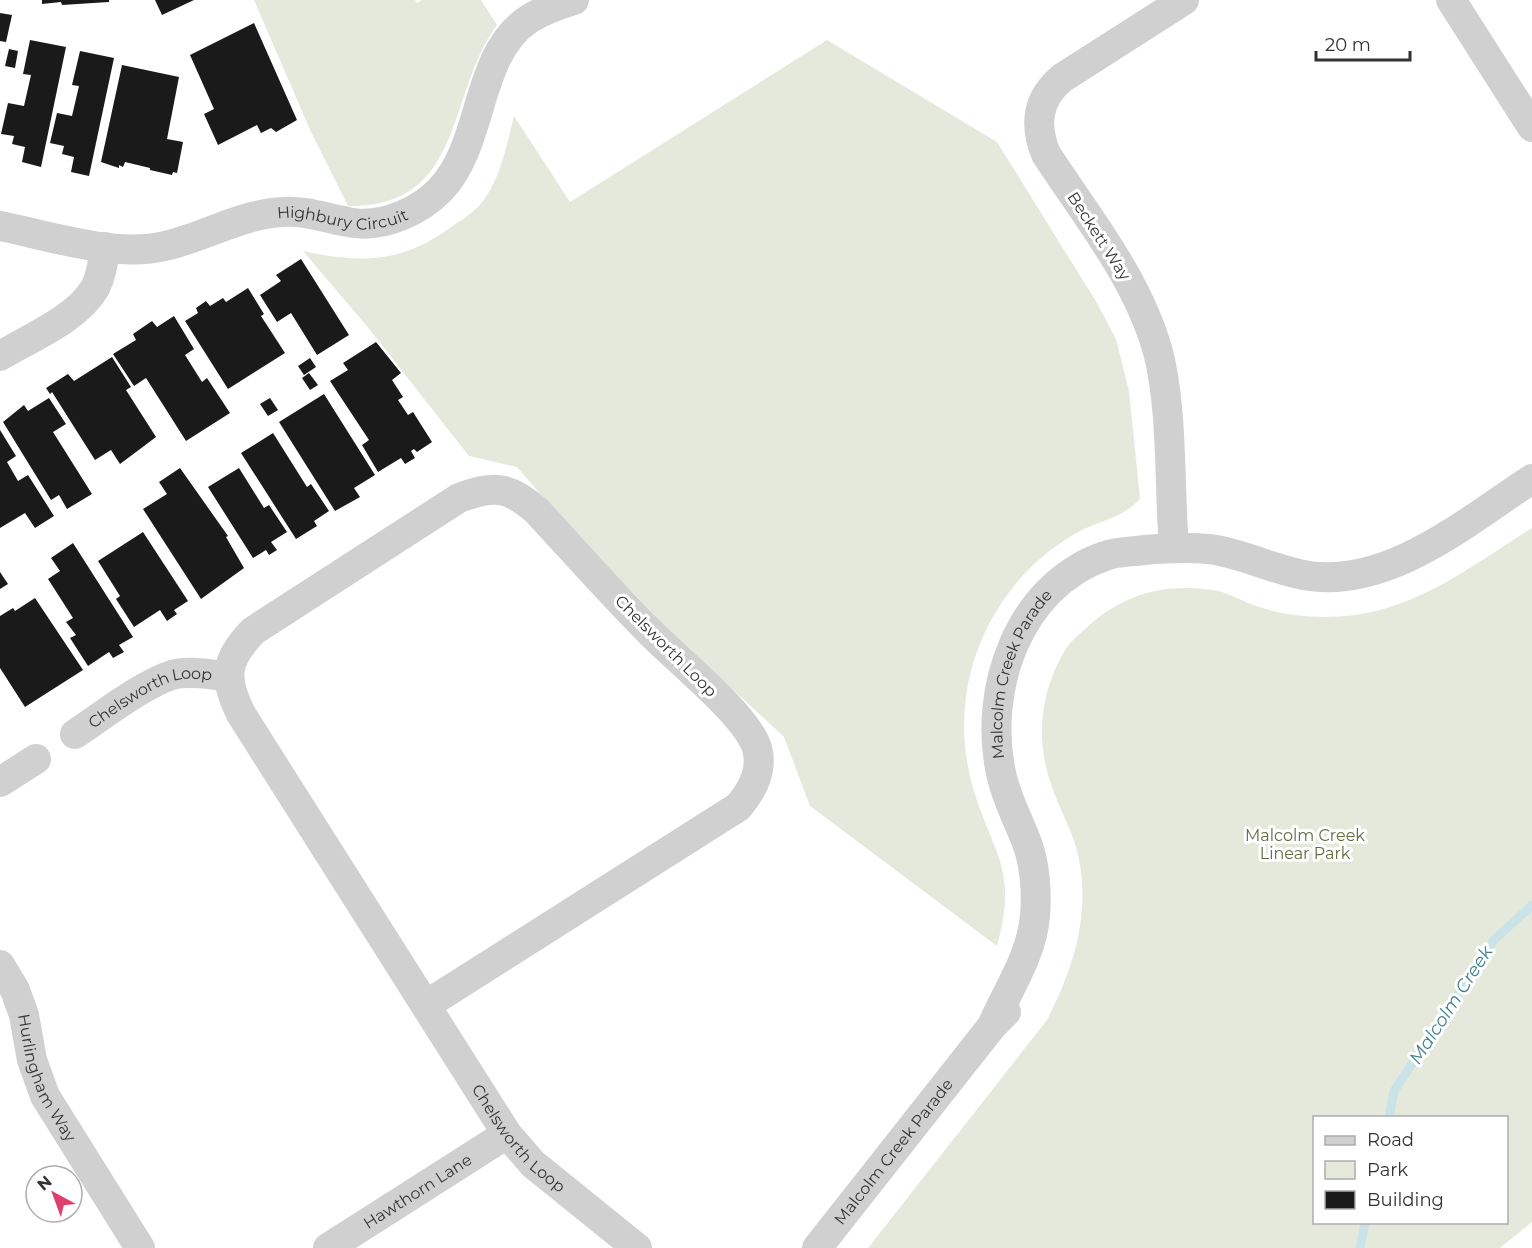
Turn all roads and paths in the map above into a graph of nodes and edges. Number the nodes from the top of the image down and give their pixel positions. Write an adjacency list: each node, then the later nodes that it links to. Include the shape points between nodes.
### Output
1 (574, 0): 6 (street, Highbury Circuit, via 526,20 510,37 494,63 457,168 422,205 397,217 356,223 285,211 165,246 141,250)
2 (1184, 0): 9 (street, Beckett Way, via 1062,78 1047,94 1039,122 1039,138 1046,154 1135,291 1153,336 1165,394)
3 (1452, 0): 4 (street)
4 (1532, 127)
5 (0, 226): 6 (street, Highbury Circuit)
6 (105, 247): 7 (street, via 102,272 94,289 77,308)
7 (0, 356)
8 (1532, 479): 9 (street, Malcolm Creek Parade, via 1406,558 1372,571 1311,576 1210,549)
9 (1174, 548): 20 (street, Malcolm Creek Parade, via 1142,551 1080,588 1038,637 1022,669 1013,703 1013,743 1024,788 1048,849 1053,919 1043,958 1034,979 992,1026)
10 (228, 676): 11 (street, Chelsworth Loop, via 172,675); 15 (street, Chelsworth Loop, via 241,714); 15 (street, Chelsworth Loop, via 232,658 253,631 459,498 493,488 521,497 537,511 618,600 750,733 757,749 756,779 738,807)
11 (75, 734)
12 (36, 759): 13 (street)
13 (0, 782)
14 (0, 965): 17 (street, Hurlingham Way, via 24,1015 32,1060 45,1096)
15 (426, 1005): 16 (street, Chelsworth Loop)
16 (507, 1134): 18 (street, Hawthorn Lane); 19 (street, Chelsworth Loop, via 533,1164)
17 (140, 1248)
18 (328, 1248)
19 (637, 1248)
20 (817, 1248)

